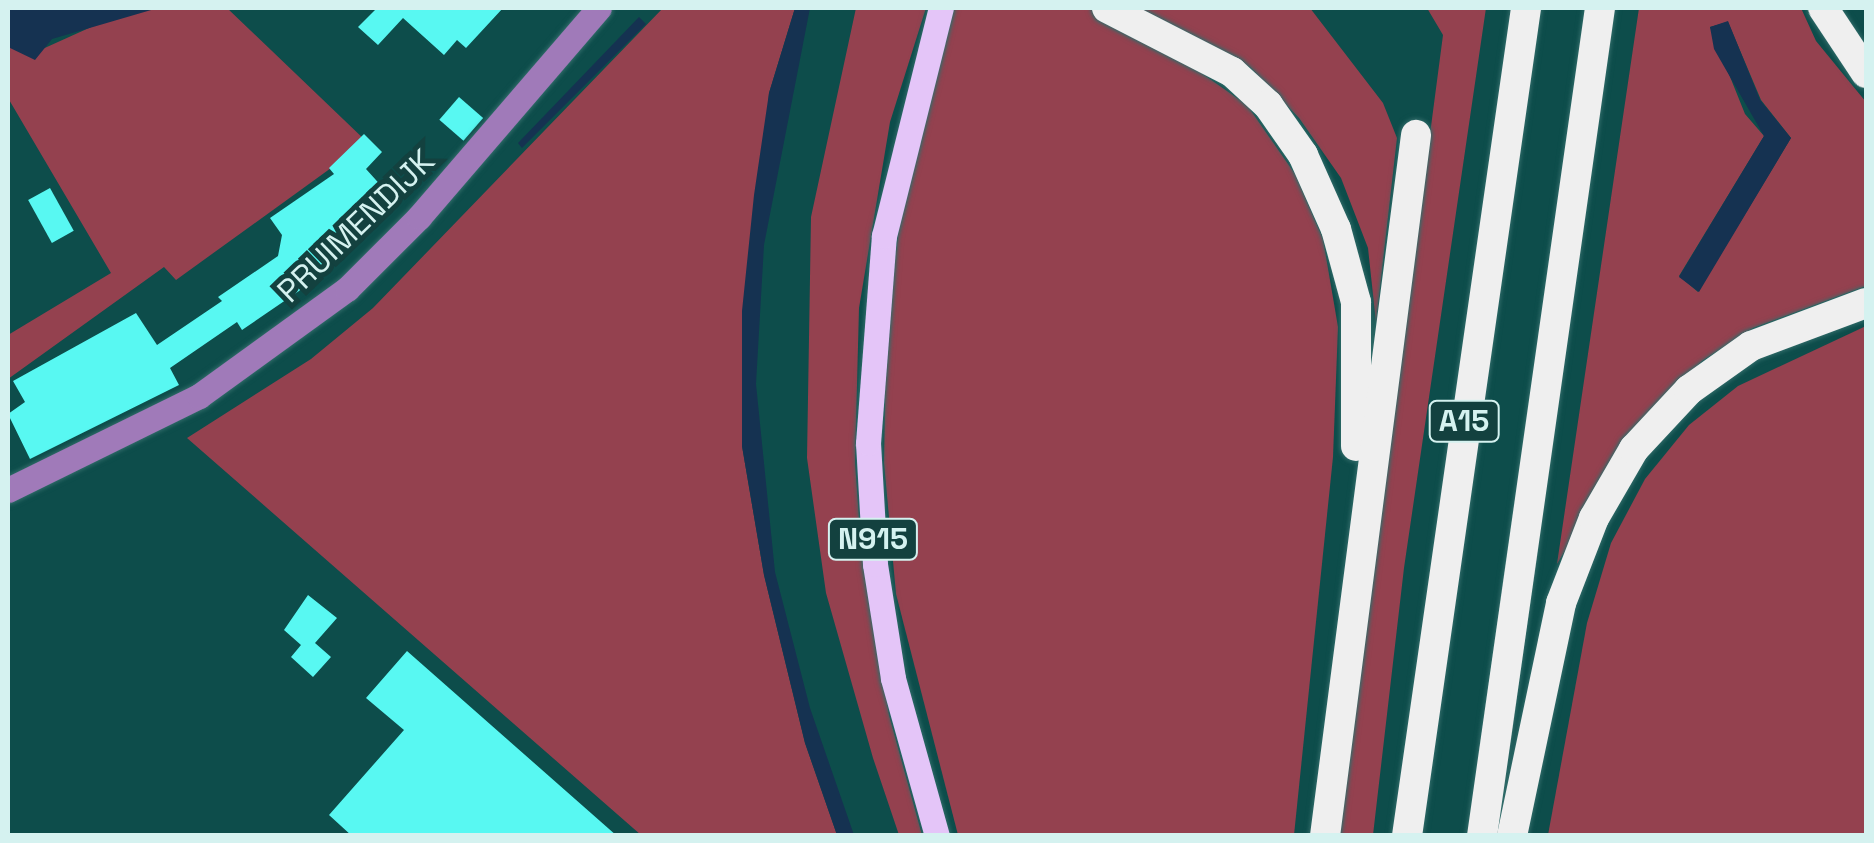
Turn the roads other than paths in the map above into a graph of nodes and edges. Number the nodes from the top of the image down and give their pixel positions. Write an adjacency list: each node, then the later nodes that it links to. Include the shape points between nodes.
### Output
1 (599, 8): 10 (street, PRUIMENDIJK, via 348,289 199,396)
2 (941, 8): 12 (main road, N915, via 884,236 868,443 875,564 893,678)
3 (1106, 8): 11 (highway, A15, via 1232,72 1268,105 1302,156 1336,229 1356,302 1356,453)
4 (1526, 8): 14 (highway, A15)
5 (1600, 8): 15 (highway, A15)
6 (1823, 8): 7 (highway)
7 (1866, 73)
8 (1416, 136): 11 (highway, A15)
9 (1866, 303): 16 (highway, via 1751,346 1689,390 1634,449 1594,518 1561,603)
10 (8, 490)
11 (1364, 513): 13 (highway, A15)
12 (937, 836)
13 (1325, 836)
14 (1407, 836)
15 (1482, 836)
16 (1512, 836)

